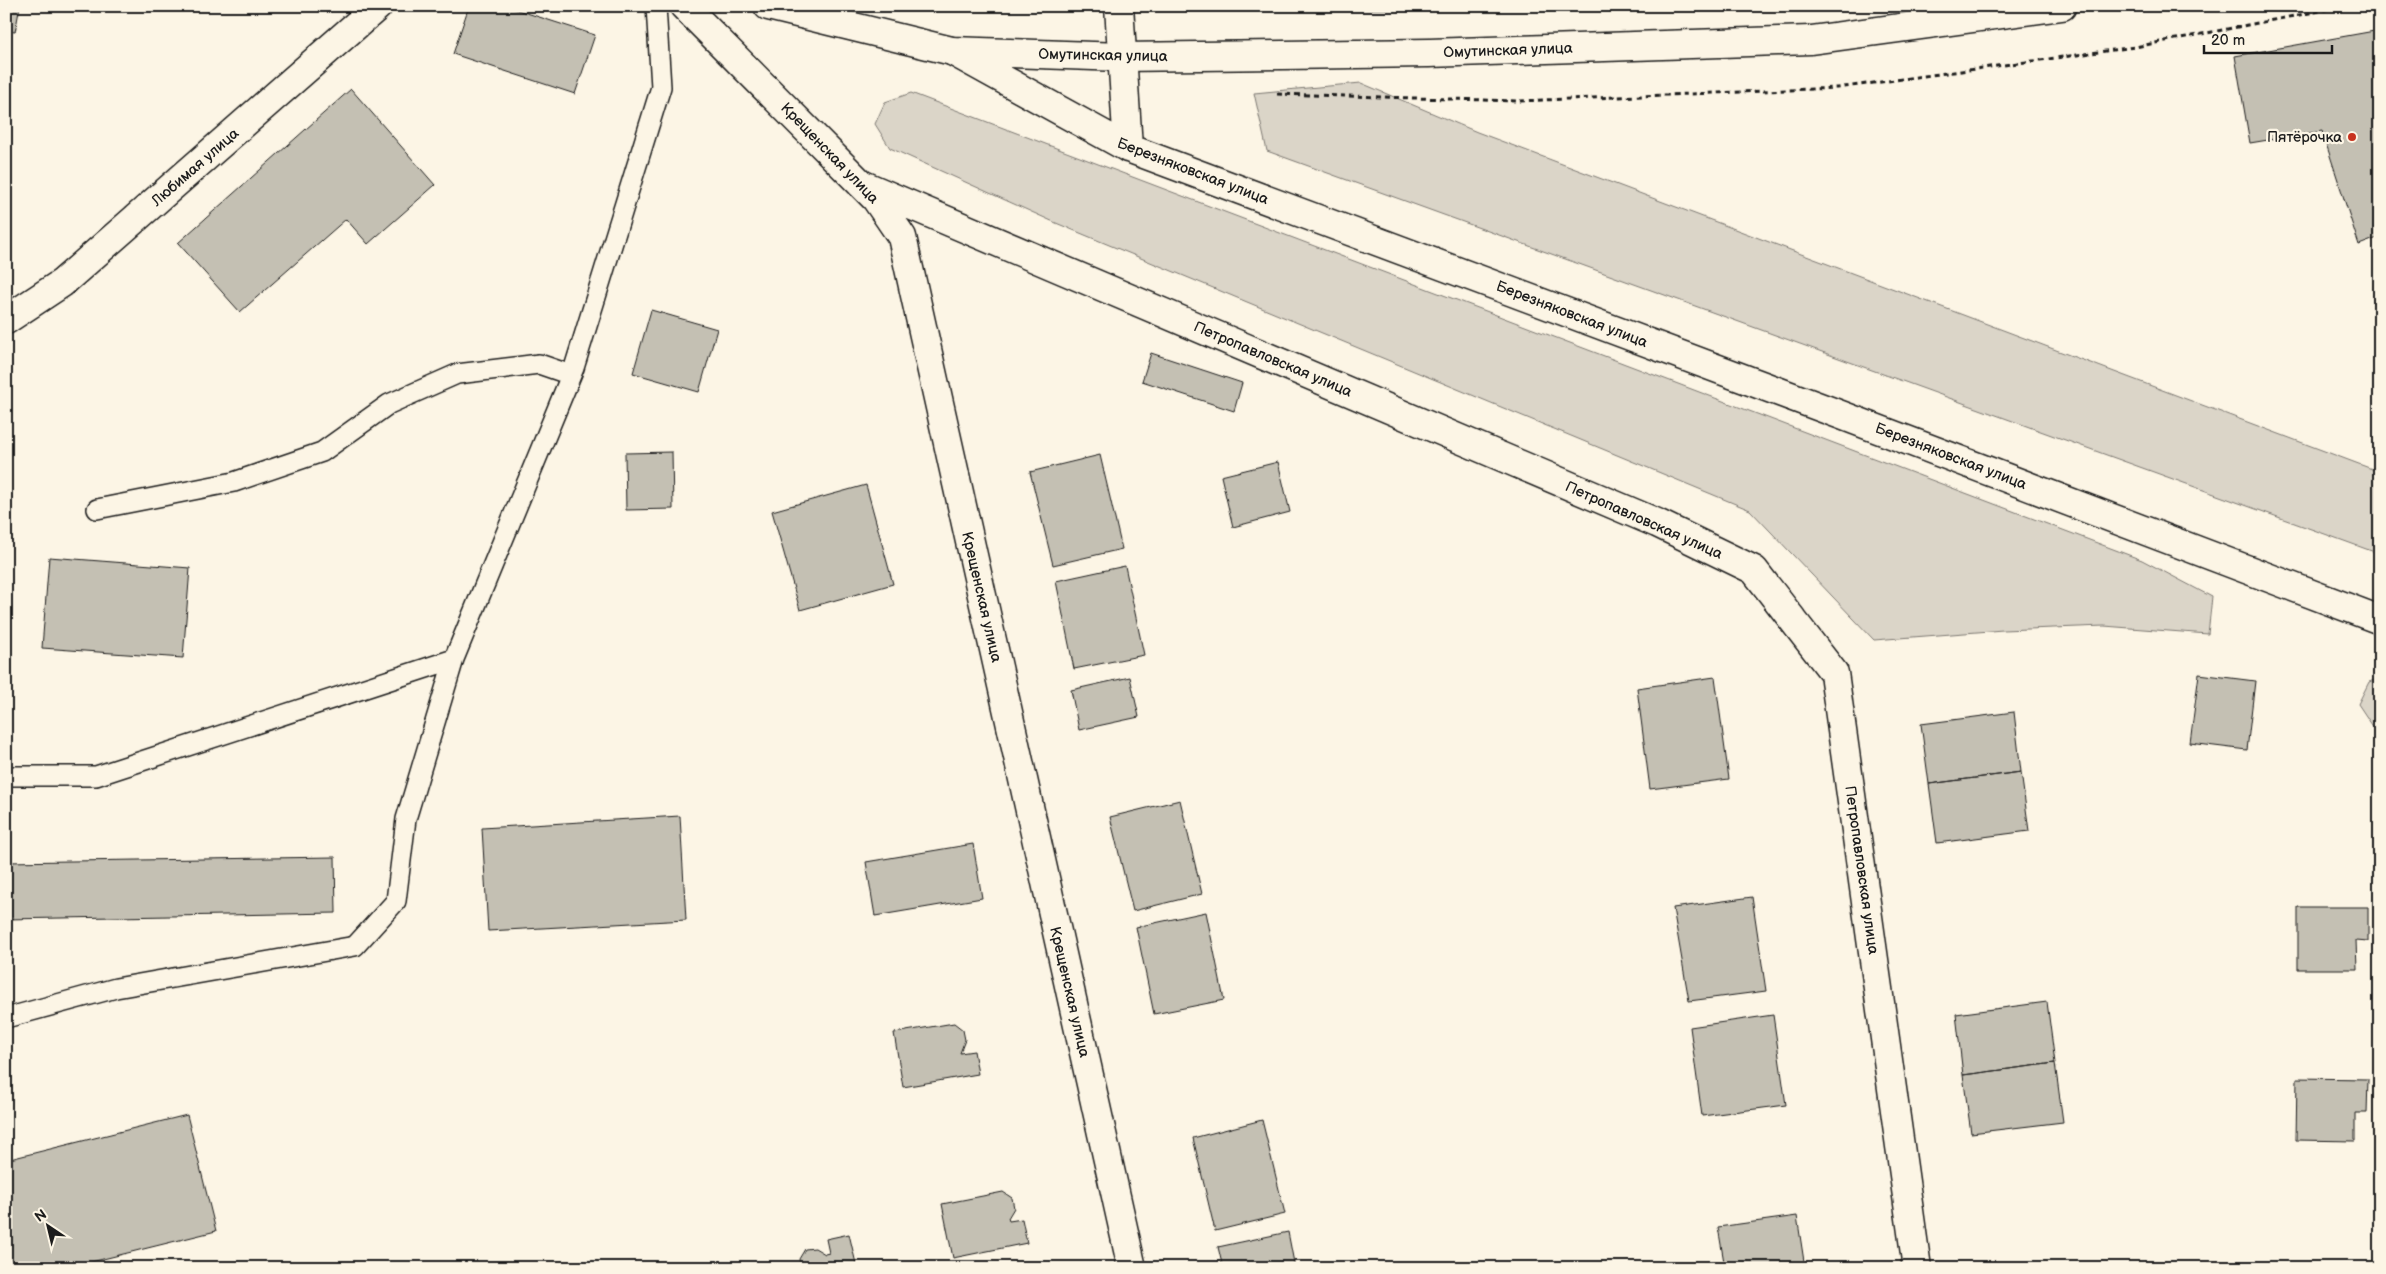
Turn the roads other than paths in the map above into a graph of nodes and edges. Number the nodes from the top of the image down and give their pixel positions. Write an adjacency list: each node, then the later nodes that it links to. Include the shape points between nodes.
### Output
1 (378, 6): 11 (street, Любимая улица, via 62,283)
2 (656, 6): 12 (lane, via 661,87)
3 (684, 6): 10 (street, Крещенская улица)
4 (768, 6): 7 (street, Березняковская улица)
5 (1118, 6): 8 (street)
6 (2062, 6): 8 (street, Омутинская улица, via 1810,40 1429,52)
7 (952, 52): 8 (street, Омутинская улица); 9 (street, Березняковская улица)
8 (1121, 57): 9 (street)
9 (1128, 148): 14 (street, Березняковская улица)
10 (861, 184): 18 (street, Крещенская улица, via 876,199 902,237); 19 (street, Петропавловская улица, via 1657,523 1754,570 1834,673)
11 (6, 320)
12 (570, 376): 13 (lane, via 539,364 457,374 389,404 322,452 234,482); 15 (lane)
13 (97, 509)
14 (2380, 620)
15 (454, 659): 16 (lane, via 96,776); 17 (lane, via 406,819 396,901 355,946 116,988)
16 (6, 776)
17 (6, 1018)
18 (1132, 1268)
19 (1917, 1268)

